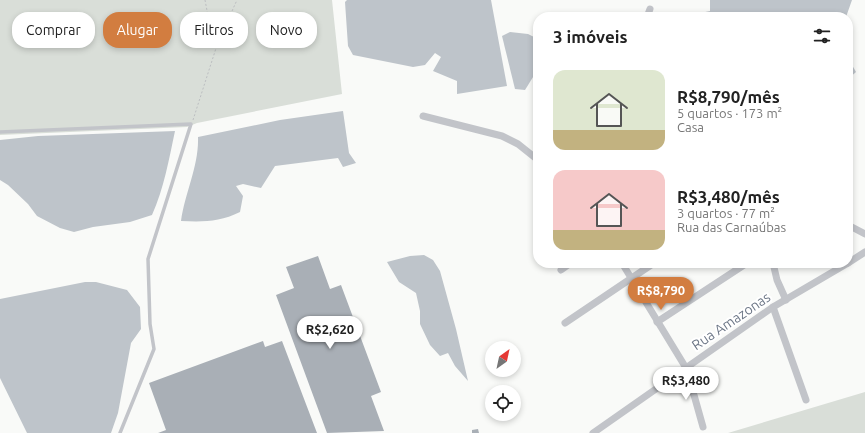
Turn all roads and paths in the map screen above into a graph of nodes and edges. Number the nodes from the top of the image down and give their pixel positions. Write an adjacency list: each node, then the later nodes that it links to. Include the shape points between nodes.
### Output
1 (205, 0): 4 (path)
2 (237, 0): 5 (path)
3 (650, 9): 6 (street)
4 (208, 12)
5 (232, 12)
6 (649, 12)
7 (216, 48): 9 (path)
8 (423, 116): 11 (street, via 502,136)
9 (191, 124): 10 (lane); 31 (lane, via 148,259 150,324 154,349)
10 (0, 132)
11 (533, 156)
12 (853, 228): 13 (street)
13 (865, 234)
14 (865, 252): 15 (street, Rua Amazonas)
15 (853, 260)
16 (564, 268): 22 (street)
17 (625, 268): 23 (street)
18 (647, 268): 23 (street)
19 (739, 268): 26 (street)
20 (774, 268): 24 (street)
21 (840, 268): 24 (street, Rua Amazonas)
22 (561, 270)
23 (631, 279): 26 (street); 27 (street)
24 (786, 300): 25 (street, Rua Amazonas)
25 (773, 307): 28 (street, Rua Amazonas); 29 (street)
26 (657, 322): 28 (street)
27 (565, 323)
28 (684, 369): 30 (street); 32 (street, Rua Amazonas)
29 (806, 400)
30 (703, 427)
31 (120, 433)
32 (593, 433)

